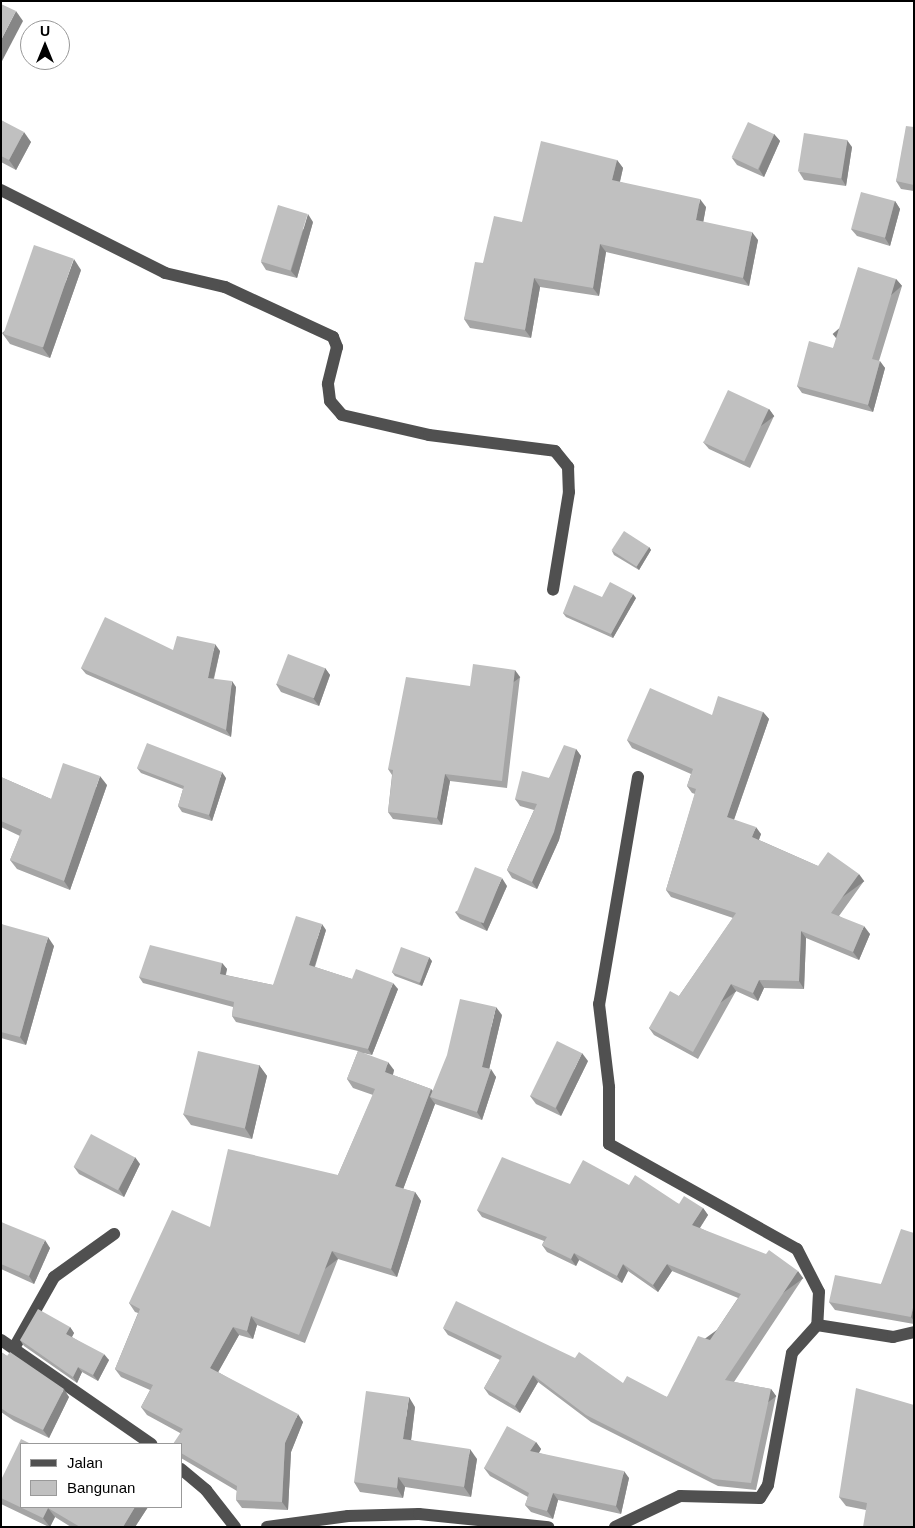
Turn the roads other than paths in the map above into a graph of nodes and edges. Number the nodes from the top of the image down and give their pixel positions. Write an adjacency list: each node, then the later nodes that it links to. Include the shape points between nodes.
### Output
1 (1, 190): 2 (street, via 165,273 225,287 333,336 337,347 328,384 330,401 342,415 429,435 555,451 568,467 570,492)
2 (553, 590)
3 (638, 777): 5 (street, via 599,1004 609,1087 609,1144 797,1249 819,1292)
4 (114, 1234): 8 (street, via 54,1277)
5 (817, 1325): 6 (street, via 893,1337); 14 (street, via 792,1353 768,1485 760,1498 680,1496)
6 (914, 1332)
7 (1, 1340): 8 (street)
8 (14, 1348): 9 (street)
9 (150, 1443)
10 (182, 1470): 11 (street, via 206,1490)
11 (235, 1527)
12 (267, 1527): 13 (street, via 348,1516 419,1514)
13 (548, 1527)
14 (615, 1527)

